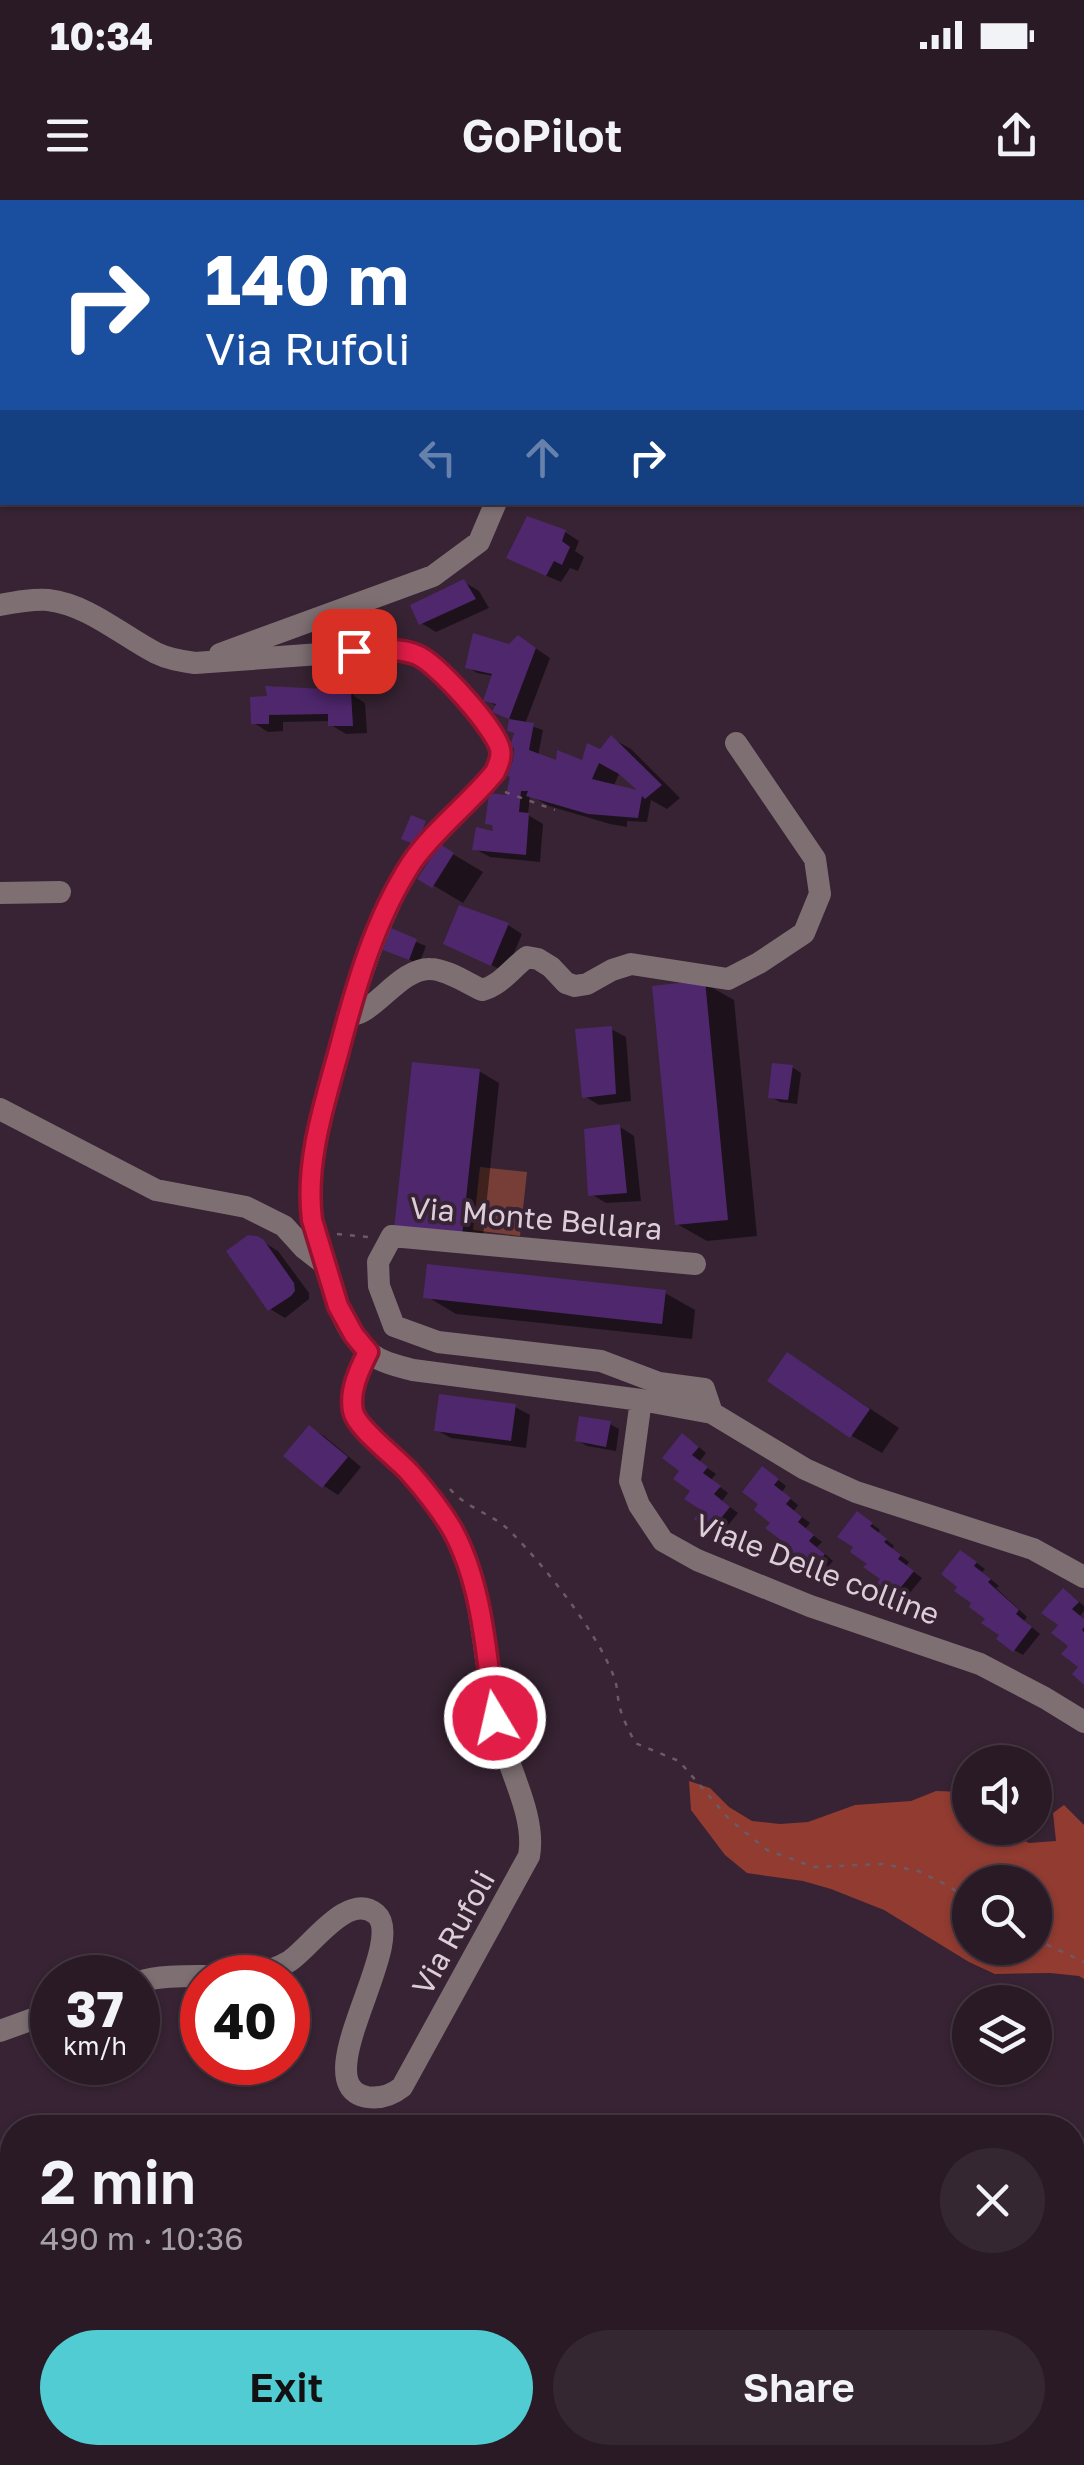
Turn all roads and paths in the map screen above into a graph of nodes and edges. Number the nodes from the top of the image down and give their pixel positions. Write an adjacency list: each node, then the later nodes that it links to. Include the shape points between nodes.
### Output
1 (495, 505): 3 (street, via 478,542 433,576)
2 (0, 605): 3 (street, via 66,604 155,653)
3 (194, 663): 5 (street, via 390,649 419,656 453,685 500,748)
4 (736, 743): 9 (street, via 816,859 820,894 804,933 728,979 631,964 575,986 527,958 482,990 429,969)
5 (485, 785): 6 (path); 9 (street, via 414,859 382,920)
6 (555, 810)
7 (0, 892): 8 (street)
8 (60, 892)
9 (348, 1016): 11 (street, via 314,1148 310,1206)
10 (0, 1109): 14 (street, via 156,1190 246,1207 284,1226)
11 (316, 1232): 12 (path); 14 (street)
12 (390, 1240): 13 (street, Via Monte Bellara); 17 (street, Via Monte Bellara, via 378,1262 379,1286 394,1326 438,1342 601,1361 660,1383 704,1389)
13 (695, 1264)
14 (327, 1266): 15 (street, via 338,1306)
15 (368, 1352): 16 (street, via 413,1370); 24 (street, Via Rufoli, via 356,1375 352,1410 433,1502 464,1555 495,1718 530,1832 529,1856 402,2087 392,2094 362,2096 347,2075 354,2026 382,1945 383,1926 372,1912 344,1914 272,1970)
16 (642, 1400): 17 (street); 20 (street, Viale Delle colline, via 630,1481 663,1541 810,1606 980,1664)
17 (712, 1413): 19 (street, via 856,1492 1033,1550)
18 (450, 1488): 21 (path, via 498,1520 560,1589 615,1678 635,1743 679,1760 767,1850 814,1867 883,1864 918,1871)
19 (1084, 1577)
20 (1084, 1722)
21 (952, 1888)
22 (1052, 1947): 23 (path)
23 (1084, 1962)
24 (160, 1977)
25 (30, 2020): 26 (street)
26 (0, 2030)

